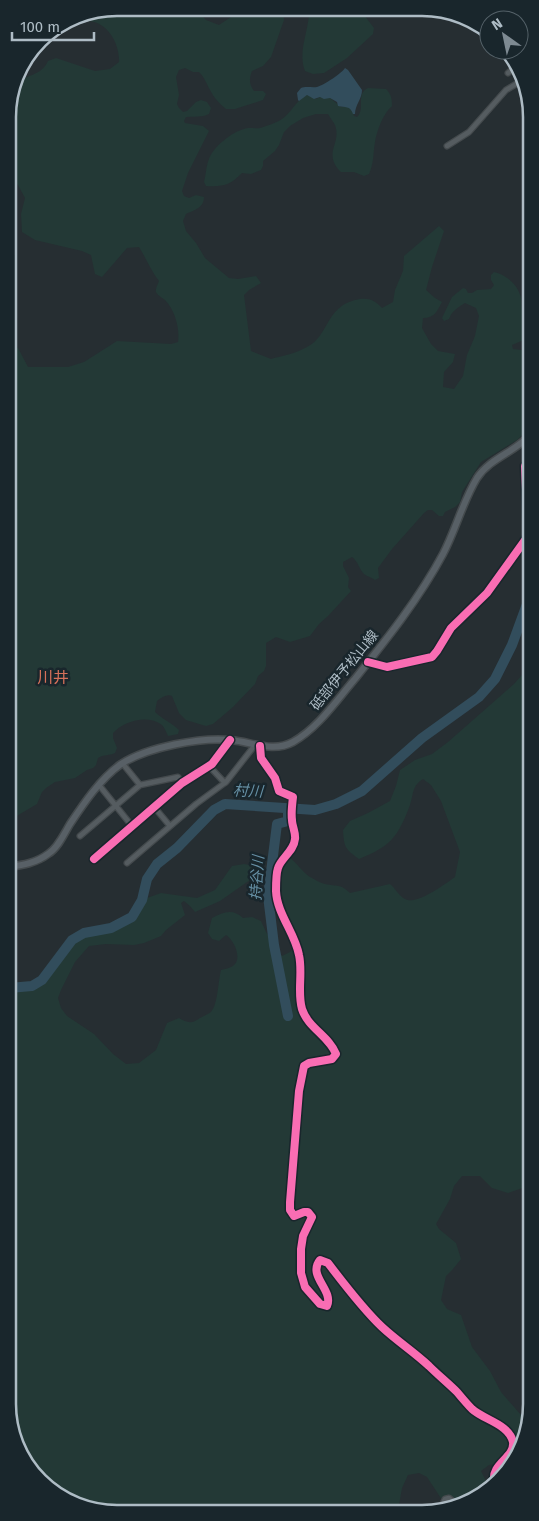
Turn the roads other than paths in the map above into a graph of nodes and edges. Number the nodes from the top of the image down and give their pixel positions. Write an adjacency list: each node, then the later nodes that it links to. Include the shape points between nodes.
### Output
1 (511, 71): 2 (street)
2 (508, 73)
3 (516, 84): 4 (street, via 506,90 469,132)
4 (447, 146)
5 (523, 440): 7 (main road, 砥部伊予松山線, via 478,476 428,581)
6 (523, 543): 7 (street, via 486,593 451,628 432,657 387,667)
7 (368, 662): 9 (main road, 砥部伊予松山線, via 328,712 293,742 277,747)
8 (230, 740): 9 (main road, 砥部伊予松山線); 10 (main road, 砥部伊予松山線, via 188,742 140,755); 11 (street)
9 (257, 746): 13 (street); 24 (street, via 279,791 293,797 295,839 278,868 276,891 281,912 299,954 302,1008 311,1026 334,1048 336,1054 332,1059 304,1066 299,1091 290,1210 294,1216 308,1212 312,1217 301,1249 303,1284 320,1304 327,1306 328,1297 316,1269 320,1260 328,1263 381,1326 427,1364 476,1412 499,1425 513,1441)
10 (123, 764): 14 (main road, 砥部伊予松山線); 15 (street)
11 (209, 766): 12 (street); 13 (street)
12 (182, 783): 15 (street, via 178,777); 17 (street)
13 (225, 783): 19 (street)
14 (99, 785): 16 (street); 23 (main road, 砥部伊予松山線, via 50,853 35,862)
15 (140, 785): 16 (street)
16 (116, 807): 18 (street); 20 (street)
17 (155, 808): 18 (street); 19 (street)
18 (132, 826): 21 (street)
19 (170, 826): 22 (street)
20 (80, 836)
21 (94, 859)
22 (127, 863)
23 (16, 866)
24 (513, 1446)
25 (509, 1454): 26 (street)
26 (495, 1473)

